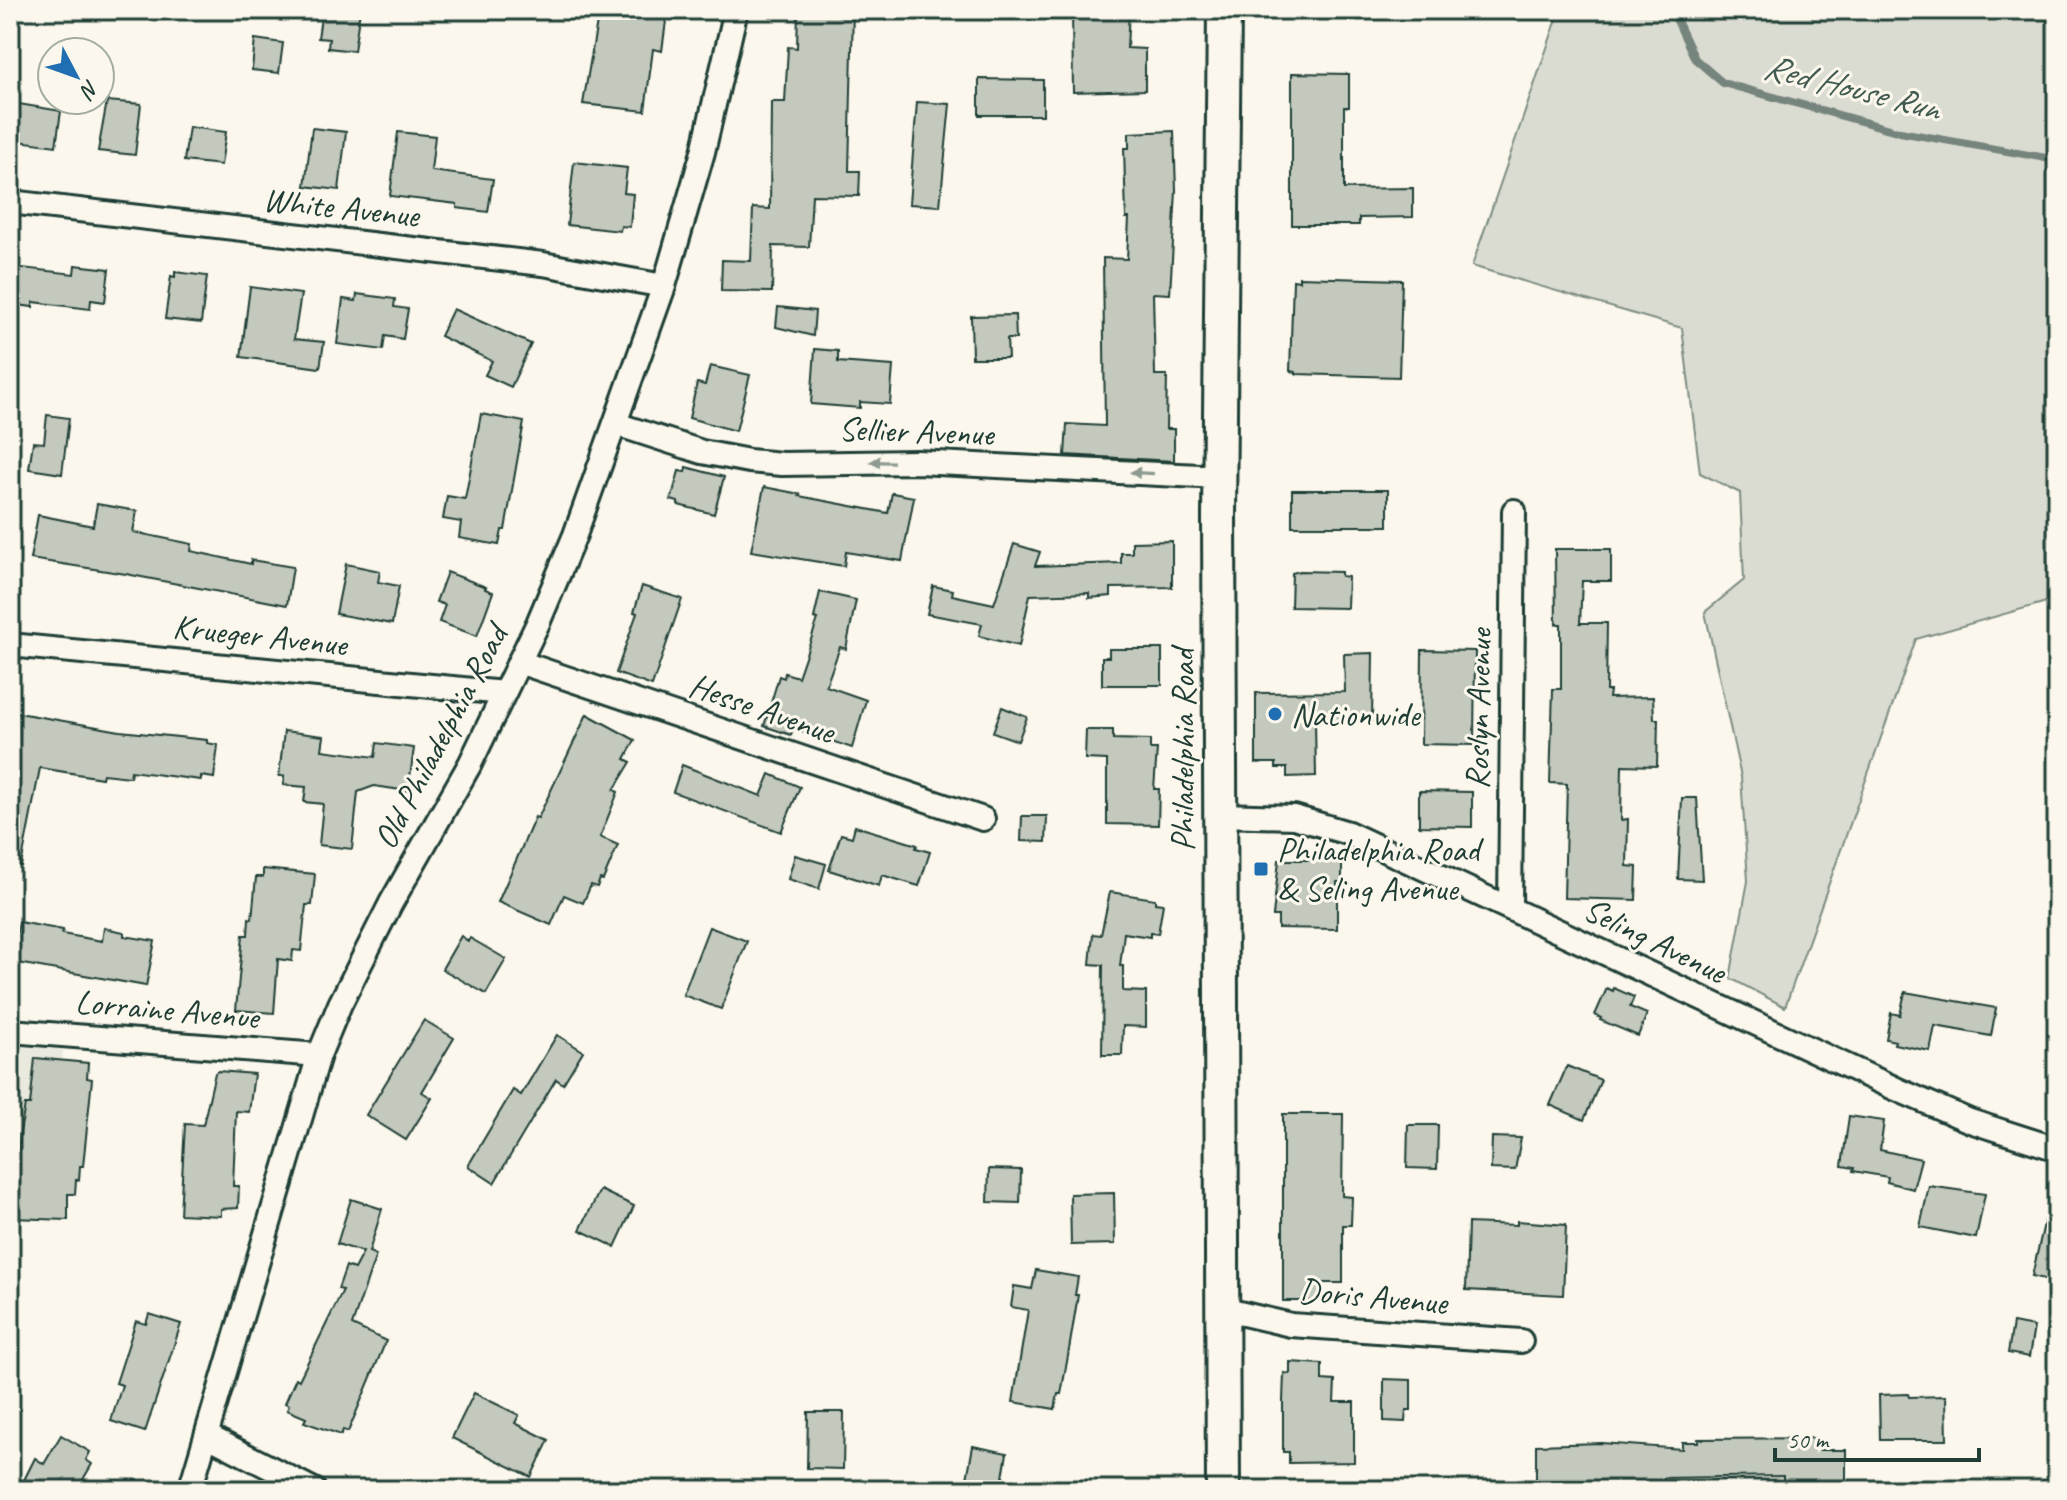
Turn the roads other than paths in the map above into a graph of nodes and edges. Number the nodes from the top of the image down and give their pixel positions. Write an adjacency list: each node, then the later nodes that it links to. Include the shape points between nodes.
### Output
1 (736, 10): 4 (street, Old Philadelphia Road)
2 (1224, 10): 6 (main road, Philadelphia Road)
3 (10, 202): 4 (street, White Avenue, via 543,264)
4 (664, 286): 5 (street, Old Philadelphia Road)
5 (616, 424): 6 (street, Sellier Avenue, one-way to 5, via 917,462 782,464 702,452); 9 (street, Old Philadelphia Road)
6 (1220, 477): 11 (main road, Philadelphia Road)
7 (1514, 511): 13 (street, Roslyn Avenue)
8 (10, 645): 10 (street, Krueger Avenue)
9 (519, 662): 10 (street, Old Philadelphia Road); 12 (street, Hesse Avenue)
10 (504, 693): 15 (street, Old Philadelphia Road, via 367,949)
11 (1220, 815): 13 (street, Seling Avenue, via 1279,815 1320,823); 17 (main road, Philadelphia Road)
12 (983, 819)
13 (1510, 908): 16 (street, Seling Avenue, via 1896,1089 2003,1134)
14 (10, 1031): 15 (street, Lorraine Avenue)
15 (319, 1055): 19 (street, Old Philadelphia Road)
16 (2057, 1149)
17 (1222, 1309): 18 (street, Doris Avenue, via 1291,1325); 22 (main road, Philadelphia Road)
18 (1521, 1341)
19 (208, 1436): 20 (street, Old Philadelphia Road); 21 (street)
20 (190, 1490)
21 (314, 1490)
22 (1223, 1490)

